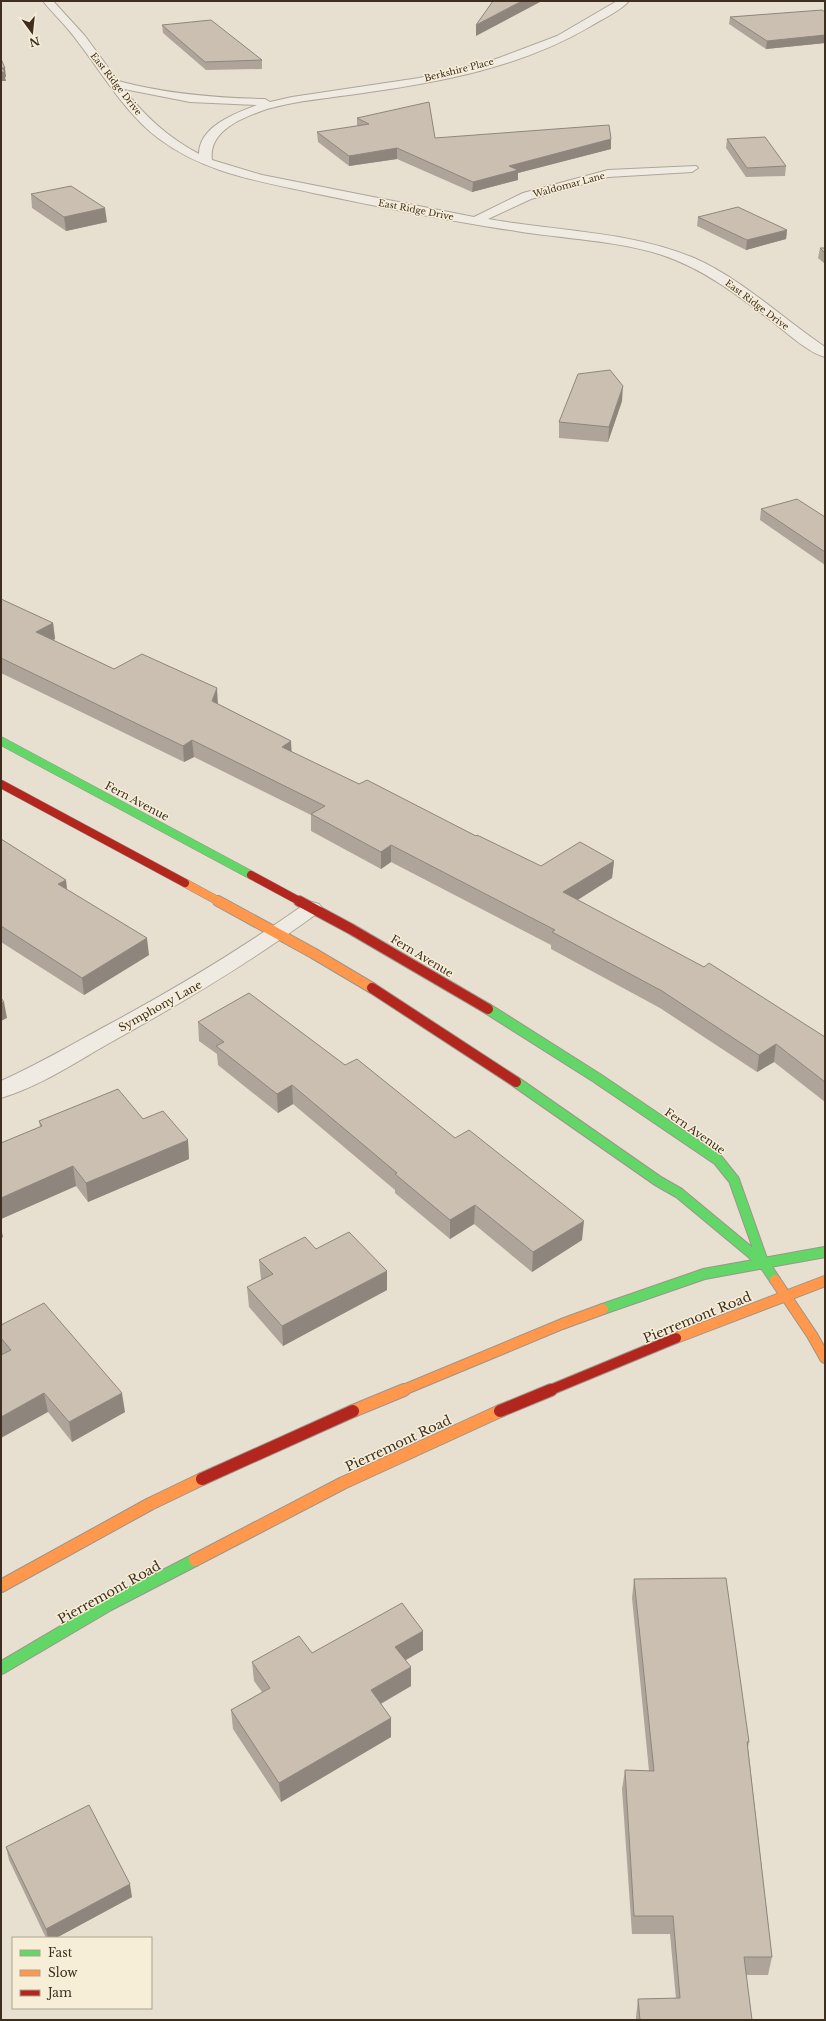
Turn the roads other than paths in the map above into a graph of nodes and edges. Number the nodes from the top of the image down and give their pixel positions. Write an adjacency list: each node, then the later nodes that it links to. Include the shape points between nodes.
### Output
1 (48, 1): 3 (street, East Ridge Drive)
2 (624, 1): 4 (street, Berkshire Place, via 562,37 486,64 396,85)
3 (116, 84): 4 (street, Berkshire Place, via 192,99); 5 (street, East Ridge Drive, via 127,101 160,135)
4 (283, 102): 5 (street, Berkshire Place, via 247,113 220,127 206,144)
5 (206, 162): 7 (street, East Ridge Drive, via 250,176)
6 (692, 168): 7 (street, Waldomar Lane, via 608,174 527,196)
7 (475, 221): 8 (street, East Ridge Drive, via 619,241 682,258 702,266 733,285 798,336)
8 (825, 353)
9 (1, 741): 11 (street, Fern Avenue)
10 (1, 784): 12 (street, Fern Avenue)
11 (312, 908): 12 (street, Symphony Lane); 15 (street, Fern Avenue, via 513,1024 718,1160 734,1180)
12 (277, 934): 13 (street, Symphony Lane, via 185,992 49,1067); 15 (street, Fern Avenue, via 396,1003 494,1065 658,1181 679,1193)
13 (1, 1090)
14 (825, 1252): 15 (street)
15 (763, 1262): 17 (street, Fern Avenue); 19 (street, via 704,1274 562,1324 366,1404 236,1462 157,1501)
16 (825, 1281): 17 (street, Pierremont Road)
17 (786, 1297): 18 (street, Fern Avenue); 20 (street, Pierremont Road, via 727,1317 492,1415 343,1483 108,1605)
18 (825, 1358)
19 (1, 1586)
20 (1, 1668)

